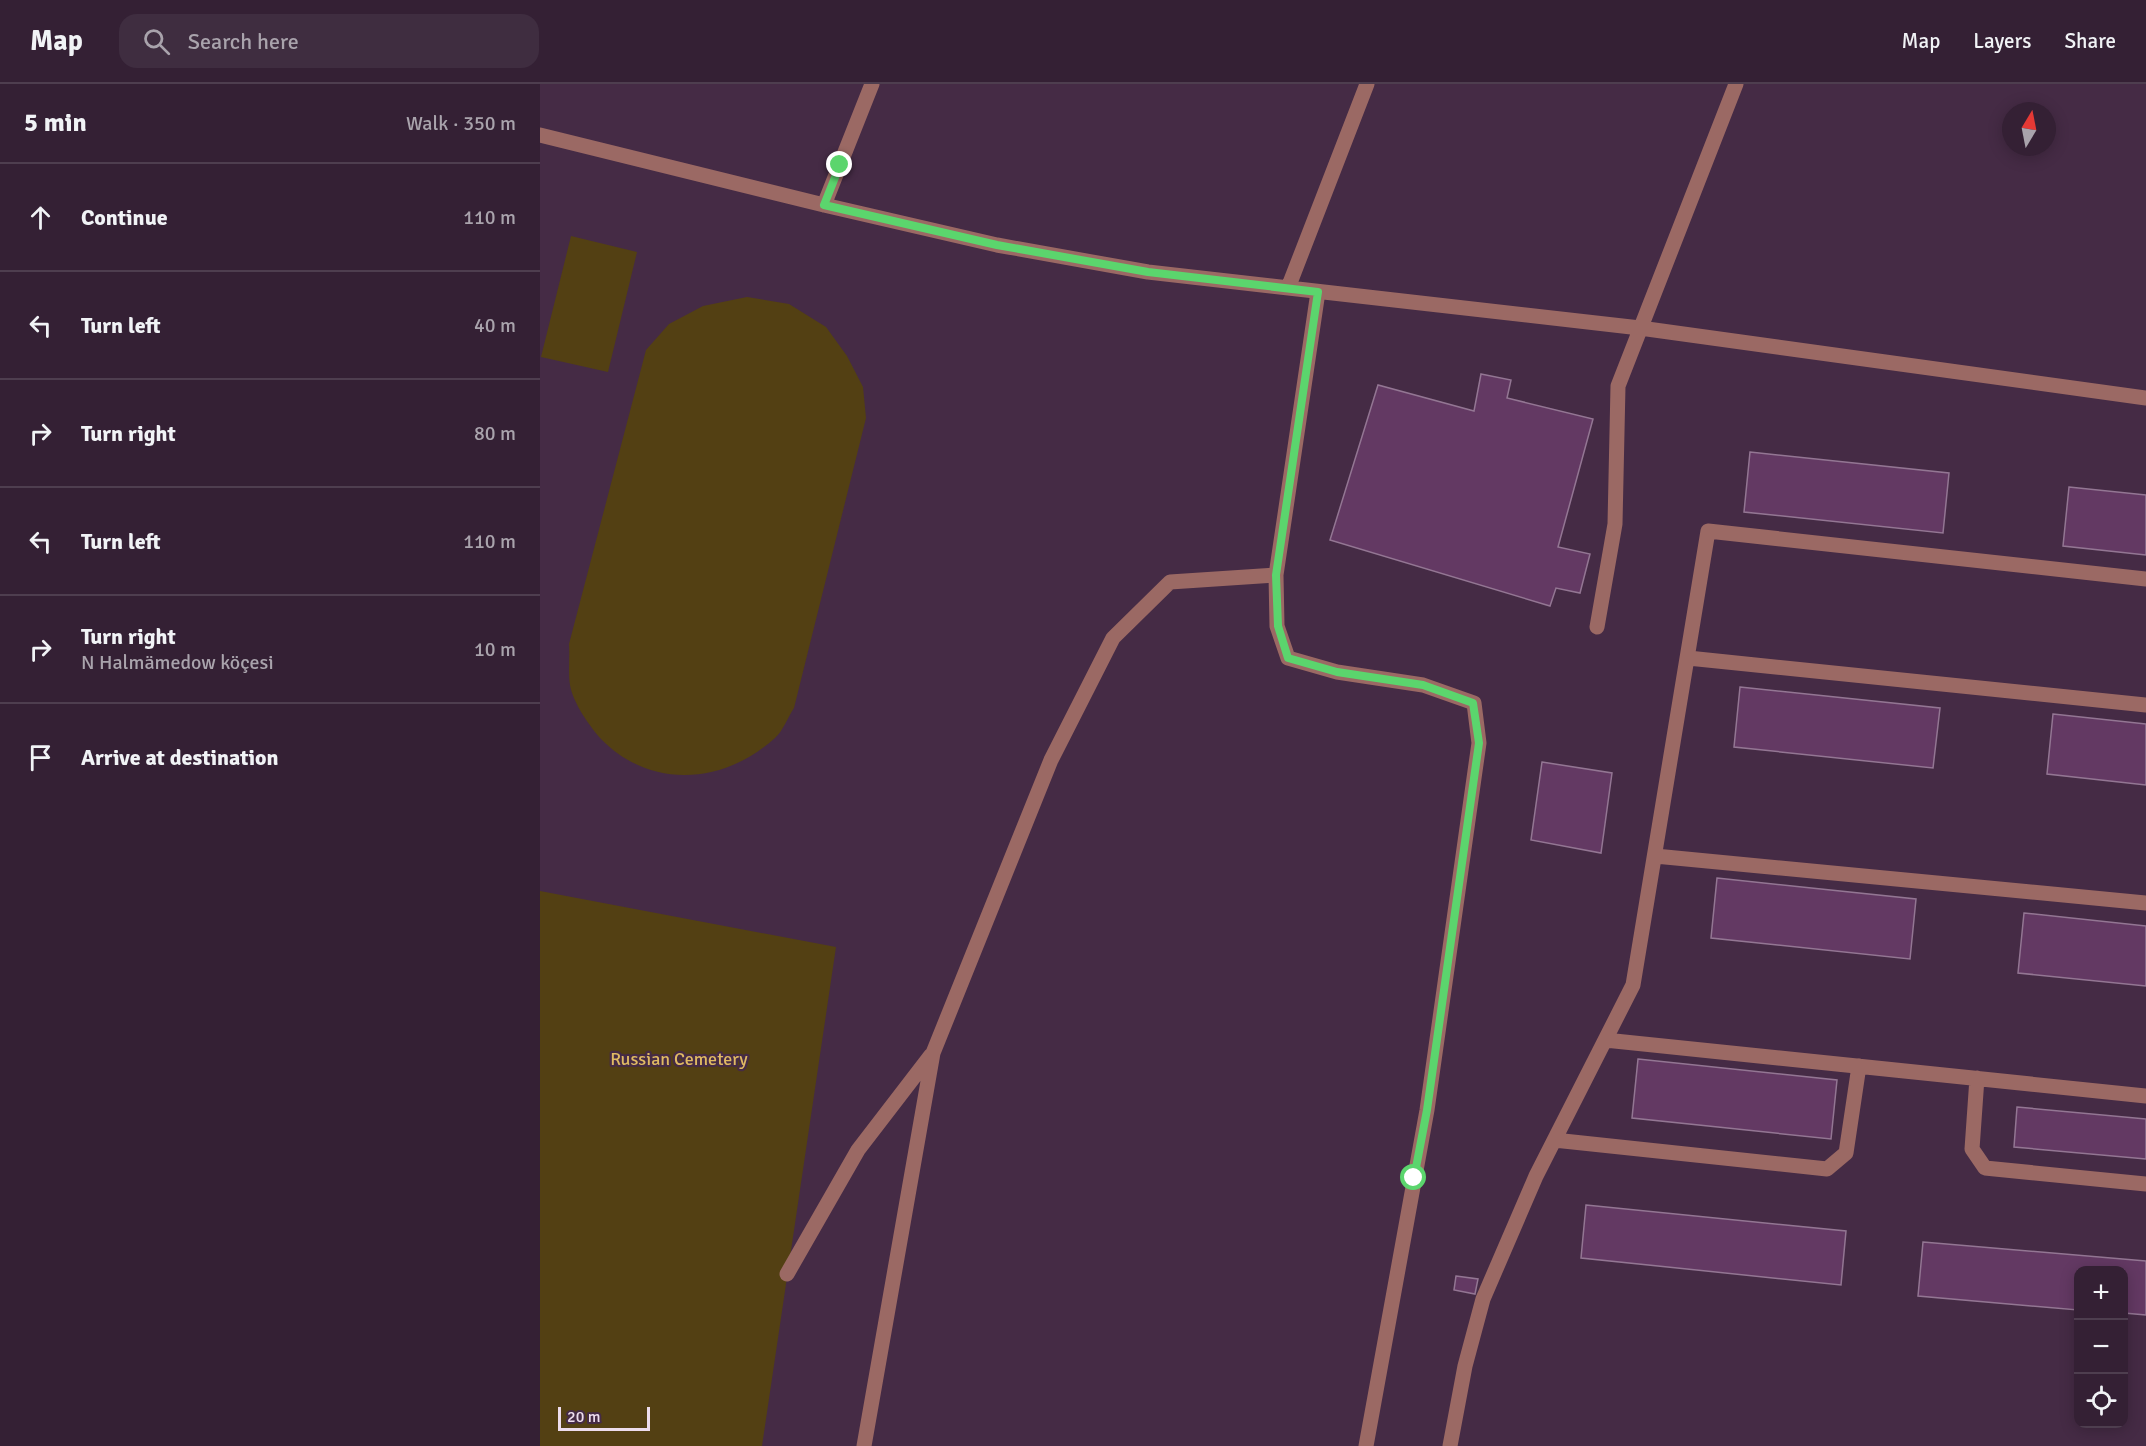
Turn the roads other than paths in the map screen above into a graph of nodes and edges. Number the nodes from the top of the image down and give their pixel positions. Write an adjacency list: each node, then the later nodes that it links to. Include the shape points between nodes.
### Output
1 (872, 84): 5 (street)
2 (1366, 84): 6 (street)
3 (1736, 84): 8 (street)
4 (540, 135): 5 (street)
5 (824, 205): 6 (street, via 997,245 1148,272)
6 (1288, 288): 7 (street)
7 (1318, 292): 8 (street); 10 (street)
8 (1640, 328): 9 (street); 12 (street, via 1618,386 1615,524)
9 (2146, 398)
10 (1276, 575): 18 (street, via 1170,582 1113,638 1051,760); 26 (street, via 1278,626 1288,658 1337,672 1423,685 1473,703 1479,743 1427,1110)
11 (2146, 579): 13 (street, via 1708,531)
12 (1597, 627)
13 (1688, 658): 14 (street); 15 (street)
14 (2146, 705)
15 (1655, 856): 16 (street); 17 (street, via 1633,985)
16 (2146, 903)
17 (1605, 1040): 19 (street); 22 (street)
18 (933, 1053): 24 (street, via 858,1150); 25 (street)
19 (1859, 1066): 20 (street); 22 (street, via 1846,1153 1827,1169)
20 (1977, 1078): 21 (street); 23 (street, via 1972,1149 1985,1168)
21 (2146, 1096)
22 (1554, 1140): 27 (street, via 1483,1299)
23 (2146, 1184)
24 (787, 1274)
25 (864, 1446)
26 (1366, 1446)
27 (1450, 1446)

